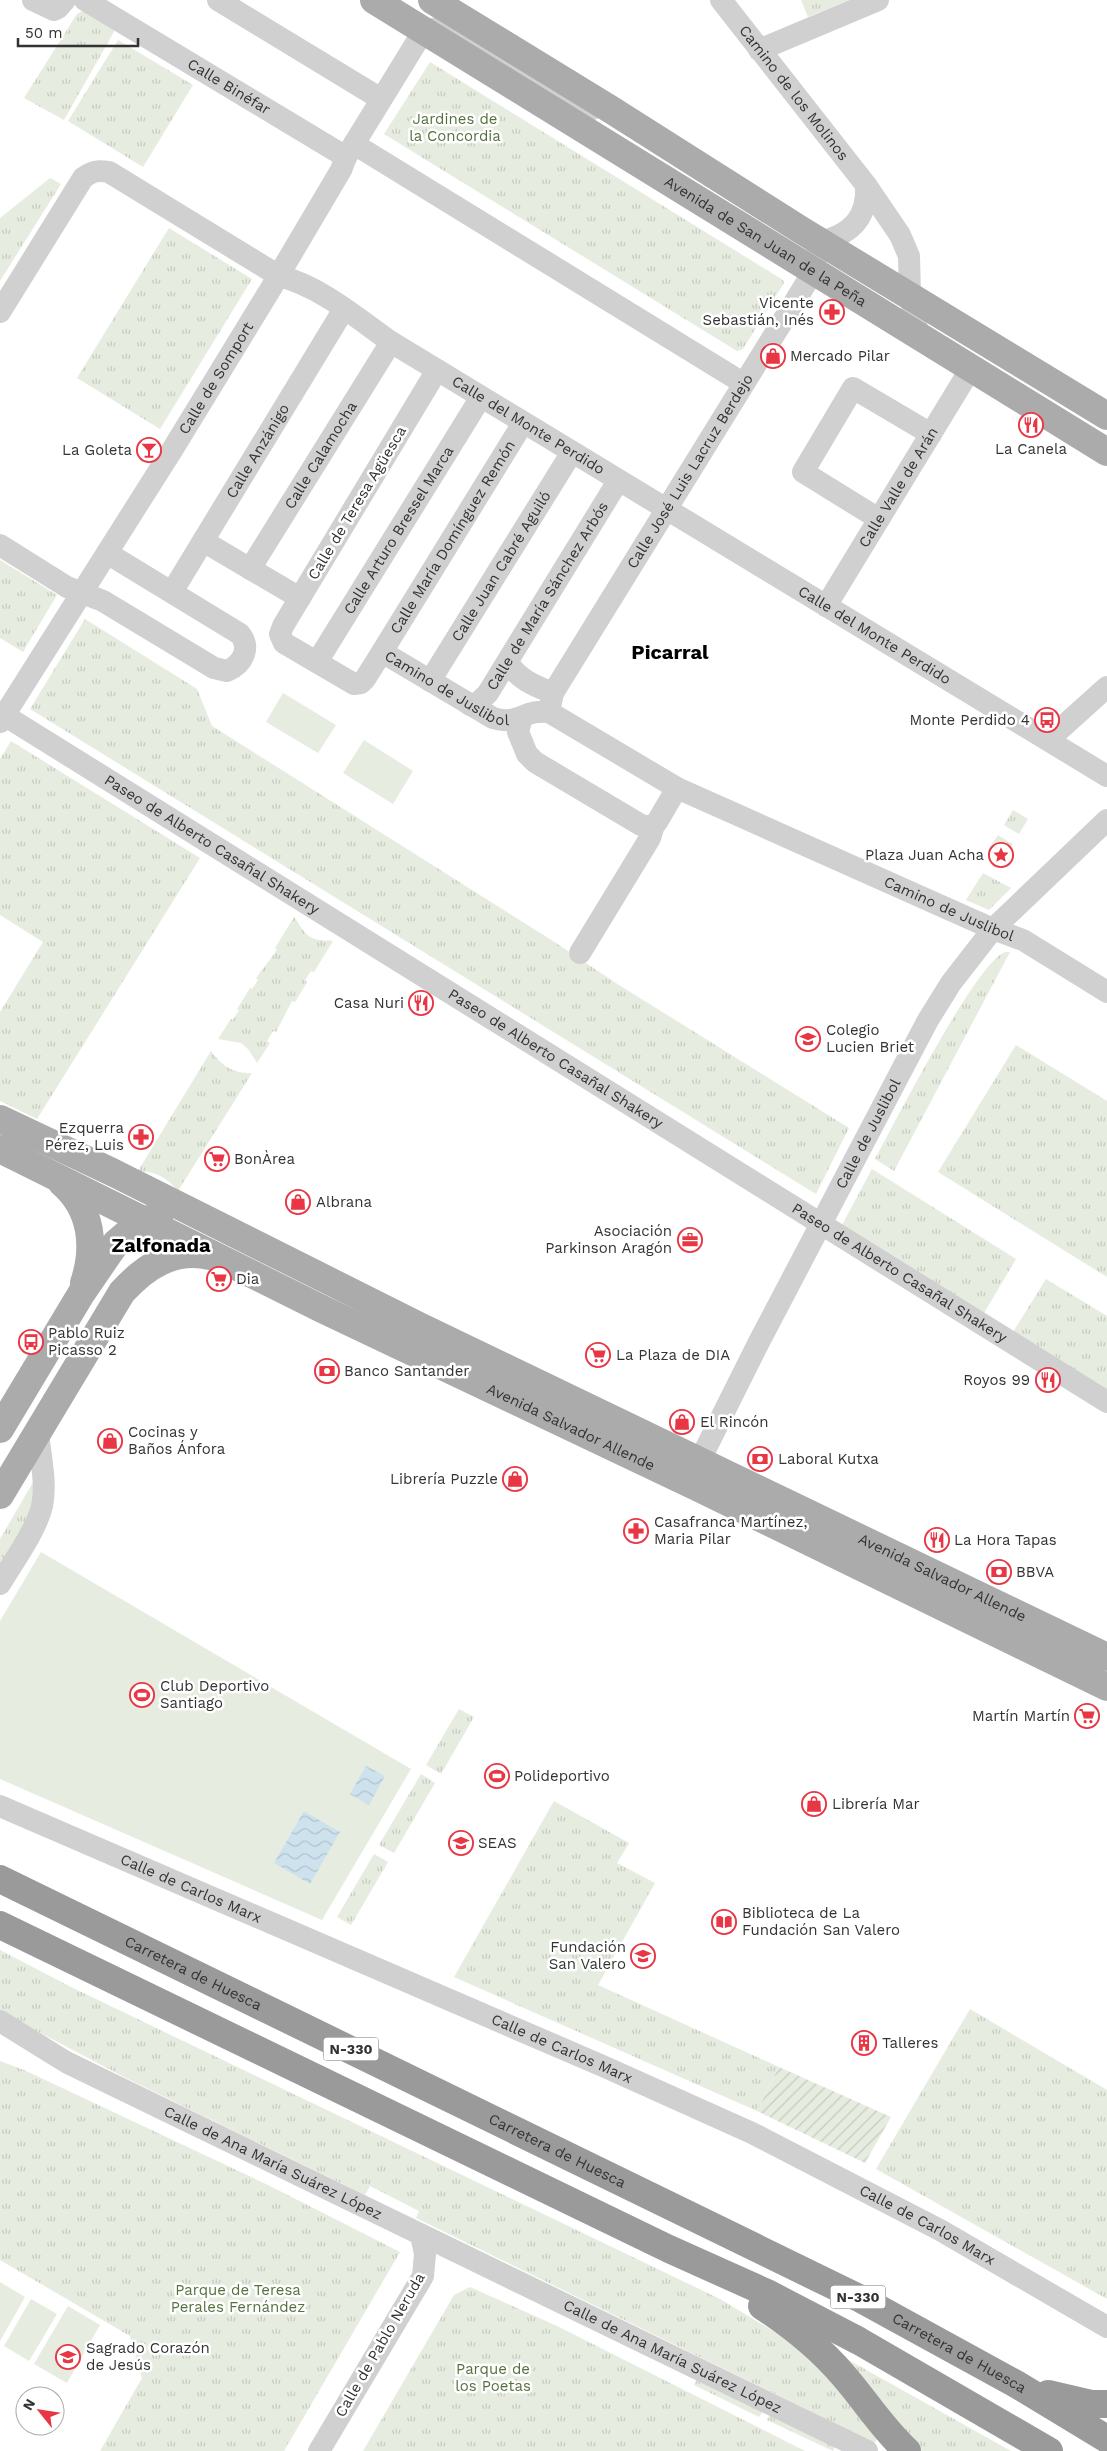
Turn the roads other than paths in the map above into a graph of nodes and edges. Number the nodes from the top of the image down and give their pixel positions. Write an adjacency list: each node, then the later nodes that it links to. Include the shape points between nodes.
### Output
1 (33, 0): 2 (street, via 54,10)
2 (65, 0)
3 (86, 0): 13 (street, Calle Binéfar)
4 (218, 0): 11 (street)
5 (374, 0): 9 (main road, Avenida de San Juan de la Peña)
6 (432, 0): 12 (main road, Avenida de San Juan de la Peña)
7 (720, 0): 10 (street, Camino de los Molinos)
8 (878, 0): 10 (street)
9 (424, 30): 11 (street, Calle de Somport); 12 (street, Avenida de San Juan de la Peña, via 440,28 458,33 577,105 594,110); 16 (main road, Avenida de San Juan de la Peña)
10 (758, 50): 14 (street, Camino de los Molinos)
11 (381, 99): 13 (street, Calle de Somport)
12 (610, 109): 15 (main road, Avenida de San Juan de la Peña)
13 (350, 150): 17 (street, Calle de Somport); 25 (street)
14 (866, 185): 15 (street, via 867,199 856,222 845,234); 18 (street, Camino de los Molinos, via 905,244)
15 (811, 236): 16 (street, Calle José Luis Lacruz Berdejo, via 816,253); 18 (main road, Avenida de San Juan de la Peña)
16 (813, 272): 21 (main road, Avenida de San Juan de la Peña); 25 (street, Calle José Luis Lacruz Berdejo)
17 (279, 276): 19 (street, Calle del Monte Perdido, via 296,280); 20 (street, Calle del Monte Perdido, via 117,176 100,170 83,178); 37 (street, Calle de Somport)
18 (910, 296): 21 (street, Camino de los Molinos); 27 (main road, Avenida de San Juan de la Peña)
19 (344, 309): 22 (street, Calle del Monte Perdido); 35 (street, Calle Anzánigo)
20 (0, 312)
21 (920, 337): 23 (main road, Avenida de San Juan de la Peña)
22 (391, 342): 24 (street, Calle del Monte Perdido); 38 (street, Calle Calamocha)
23 (971, 368): 29 (street, Calle Valle de Arán); 31 (main road, Avenida de San Juan de la Peña)
24 (437, 370): 26 (street, Calle del Monte Perdido); 41 (street, Calle de Teresa Agüesca)
25 (743, 384): 33 (street, Calle José Luis Lacruz Berdejo)
26 (481, 397): 28 (street, Calle del Monte Perdido); 45 (street, Calle Arturo Bressel Marca)
27 (1107, 416)
28 (524, 423): 30 (street, Calle del Monte Perdido); 44 (street, Calle María Domínguez Remón)
29 (931, 434): 34 (street, Calle Valle de Arán); 34 (street, via 853,388 803,472)
30 (572, 452): 32 (street, Calle del Monte Perdido); 47 (street, Calle Juan Cabré Aguiló)
31 (1107, 452)
32 (618, 480): 33 (street, Calle del Monte Perdido); 46 (street, Calle de María Sánchez Arbós)
33 (665, 509): 42 (street, Calle del Monte Perdido); 49 (street, Calle José Luis Lacruz Berdejo)
34 (879, 519): 42 (street, Calle Valle de Arán)
35 (203, 541): 38 (street); 39 (street, Calle Anzánigo)
36 (0, 545): 40 (street, via 67,588)
37 (108, 553): 39 (street); 40 (street, Calle de Somport)
38 (250, 569): 41 (street)
39 (172, 592): 40 (street, via 240,634 246,648 239,663 227,670 214,668 103,601)
40 (82, 593): 52 (street, Calle de Somport)
41 (300, 598): 43 (street, Calle de Teresa Agüesca, via 281,631)
42 (826, 606): 53 (street, Calle del Monte Perdido)
43 (281, 638): 45 (street, Camino de Juslibol)
44 (382, 652): 45 (street, Camino de Juslibol, via 358,684); 47 (street, Camino de Juslibol)
45 (317, 662)
46 (508, 662): 49 (street, Camino de Juslibol); 50 (street, Calle de María Sánchez Arbós, via 484,699)
47 (430, 681): 50 (street, Camino de Juslibol)
48 (1107, 687): 53 (street)
49 (551, 702): 51 (street, Camino de Juslibol); 55 (street, Camino de Juslibol)
50 (470, 705): 51 (street, Camino de Juslibol, via 498,720)
51 (522, 717): 57 (street, Camino de Juslibol, via 518,732 531,759 640,825)
52 (2, 718): 67 (street, Paseo de Alberto Casañal Shakery)
53 (1048, 740): 54 (street, Calle del Monte Perdido)
54 (1107, 776)
55 (677, 788): 57 (street); 58 (street, Camino de Juslibol)
56 (1107, 820): 58 (street, Calle de Juslibol)
57 (654, 825): 59 (street, via 650,838)
58 (994, 929): 60 (street, Camino de Juslibol, via 1024,940); 67 (street, Calle de Juslibol, via 951,983 928,1020)
59 (580, 953)
60 (1107, 992)
61 (0, 1119): 63 (main road, Avenida Salvador Allende)
62 (0, 1149): 64 (main road, Avenida Salvador Allende)
63 (114, 1173): 65 (main road, Avenida Salvador Allende); 66 (main road, Avenida Salvador Allende, via 137,1200)
64 (55, 1177): 66 (main road, Avenida Salvador Allende); 70 (main road, via 75,1196 87,1218 91,1254)
65 (203, 1219): 66 (main road, Avenida Salvador Allende, via 169,1217); 74 (main road, Avenida Salvador Allende)
66 (143, 1220): 68 (main road, Avenida Salvador Allende); 69 (main road, via 140,1242); 70 (main road, via 116,1243)
67 (821, 1224): 71 (street, Paseo de Alberto Casañal Shakery); 74 (street, Calle de Juslibol)
68 (224, 1259): 69 (main road, via 186,1253 171,1257 140,1273); 75 (main road, Avenida Salvador Allende)
69 (122, 1292): 73 (main road)
70 (81, 1294): 72 (main road)
71 (1107, 1402)
72 (0, 1430)
73 (38, 1432): 76 (main road); 77 (street, via 42,1506)
74 (700, 1460): 75 (street); 78 (main road, Avenida Salvador Allende)
75 (701, 1489): 80 (main road, Avenida Salvador Allende)
76 (0, 1495)
77 (0, 1584)
78 (1076, 1642): 79 (main road, Avenida Salvador Allende); 80 (street, via 1058,1652)
79 (1107, 1657)
80 (1052, 1661): 81 (main road, Avenida Salvador Allende)
81 (1107, 1687)
82 (0, 1806): 92 (street, Calle de Carlos Marx, via 726,2121 932,2225)
83 (1, 1879): 93 (highway, Carretera de Huesca / N-330, via 853,2294)
84 (0, 1924): 89 (highway, N-330)
85 (0, 2021): 87 (street, Calle de Ana María Suárez López)
86 (0, 2037): 87 (street, Calle de Ana María Suárez López)
87 (66, 2062): 88 (street, Calle de Ana María Suárez López)
88 (420, 2235): 90 (street, Calle de Ana María Suárez López); 91 (street, Calle de Pablo Neruda, via 425,2254)
89 (669, 2249): 98 (highway, via 801,2335 844,2376); 99 (highway, N-330, via 767,2293 859,2341)
90 (480, 2262): 91 (street, Calle de Ana María Suárez López, via 448,2262); 97 (street, Calle de Ana María Suárez López)
91 (423, 2276): 96 (street, Calle de Pablo Neruda)
92 (1107, 2328)
93 (1016, 2384): 94 (highway, via 1059,2398); 95 (highway, Carretera de Huesca / N-330)
94 (1107, 2404)
95 (1107, 2439)
96 (319, 2451)
97 (868, 2451)
98 (907, 2451)
99 (1049, 2451)

